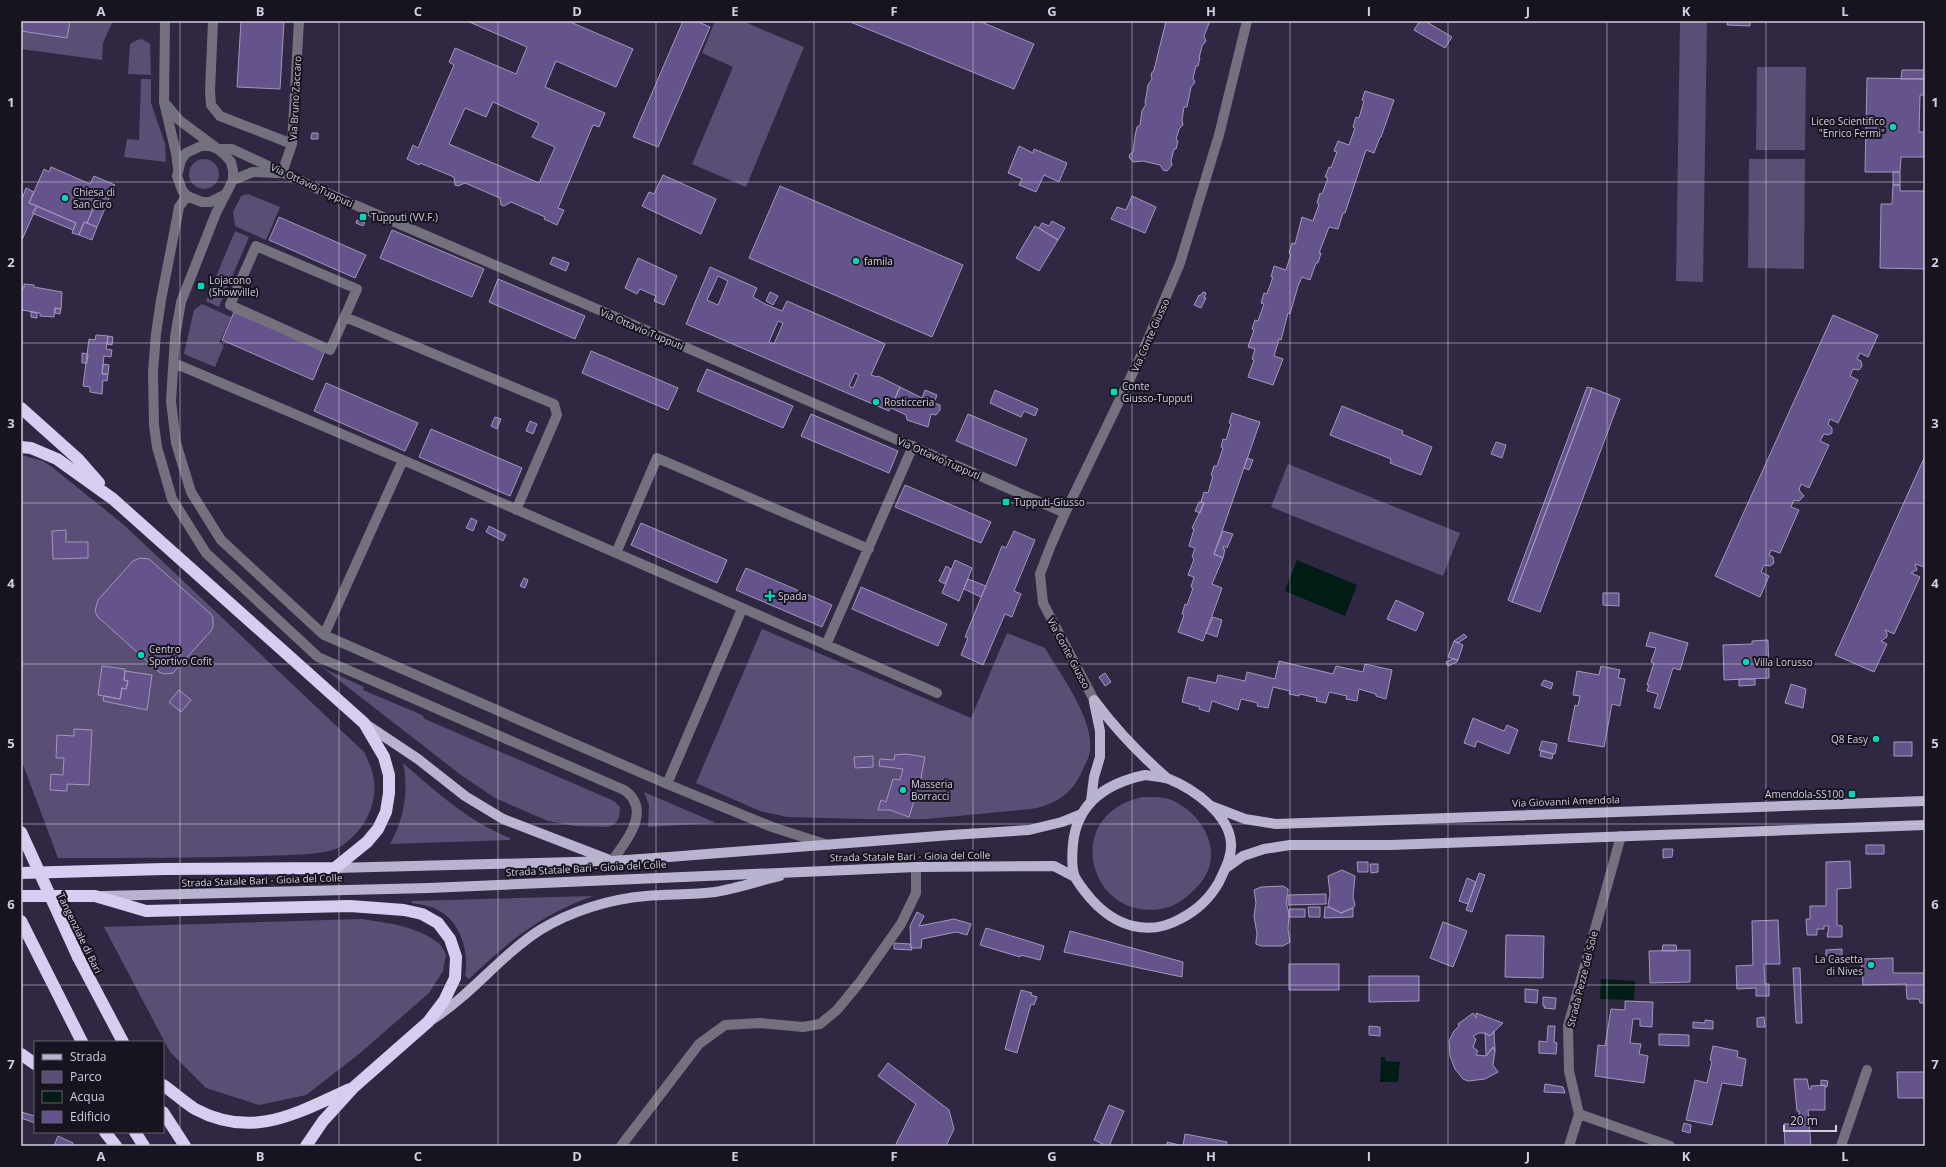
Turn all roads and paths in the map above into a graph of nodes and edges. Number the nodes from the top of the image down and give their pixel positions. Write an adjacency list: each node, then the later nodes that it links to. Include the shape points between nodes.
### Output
1 (165, 21): 5 (street)
2 (212, 21): 6 (street, via 211,105 220,116)
3 (299, 21): 6 (street, Via Bruno Zaccaro)
4 (1247, 21): 21 (street, Via Conte Giusso, via 1218,135 1180,263 1140,358)
5 (164, 102): 7 (street, via 179,120); 8 (street)
6 (292, 144): 9 (street, Via Bruno Zaccaro)
7 (218, 149): 8 (street, via 210,146 193,149 181,160); 9 (street, Via Ottavio Tupputi, via 232,149); 10 (street, via 230,162)
8 (178, 168): 12 (street, via 179,183)
9 (282, 173): 10 (street, via 252,172); 16 (street, Via Ottavio Tupputi)
10 (233, 180): 11 (street)
11 (224, 195): 12 (street, via 202,202); 14 (street, via 181,302 175,337)
12 (187, 196): 40 (street, via 179,208 161,300 152,403 157,447 172,499 189,528 206,553 318,657 624,790 634,799 637,815 631,833)
13 (345, 316): 13 (street, via 330,350 230,305 256,246 357,289); 20 (street, via 554,404 557,415)
14 (174, 364): 18 (street); 25 (street, via 171,402 176,442 191,492 221,540)
15 (21, 408): 19 (highway, via 78,459)
16 (913, 446): 21 (street, Via Ottavio Tupputi); 22 (street)
17 (21, 447): 19 (highway, via 31,448 56,460)
18 (403, 460): 20 (street); 25 (street)
19 (113, 499): 29 (highway)
20 (516, 510): 23 (street)
21 (1065, 513): 28 (street, Via Conte Giusso, via 1040,574 1043,603)
22 (869, 549): 23 (street, via 657,458); 26 (street)
23 (616, 553): 24 (street)
24 (742, 609): 26 (street); 31 (street)
25 (324, 636): 31 (street)
26 (826, 645): 27 (street)
27 (937, 693)
28 (1094, 700): 30 (main road, via 1120,734); 33 (main road, via 1100,731 1100,757)
29 (364, 723): 40 (main road, via 418,759 465,796 503,819); 42 (highway, via 384,757 389,793 386,812 378,829 367,842)
30 (1168, 779): 33 (main road, Via Giovanni Amendola, via 1145,775 1125,779 1106,789); 34 (main road, Via Giovanni Amendola)
31 (667, 784): 39 (street, via 772,827)
32 (1925, 801): 34 (main road, Via Giovanni Amendola, via 1276,824 1245,819)
33 (1091, 802): 35 (main road, Via Giovanni Amendola)
34 (1211, 806): 43 (main road, Via Giovanni Amendola, via 1224,822 1231,844)
35 (1082, 814): 39 (main road, Strada Statale Bari - Gioia del Colle, via 1029,830); 46 (main road, Via Giovanni Amendola, via 1074,834 1072,856)
36 (1925, 825): 38 (main road, Via Giovanni Amendola)
37 (21, 832): 52 (highway, Tangenziale di Bari, bridge, via 78,957)
38 (1621, 836): 43 (main road, Via Giovanni Amendola, via 1290,845 1264,849 1243,856); 59 (street, Strada Pezze del Sole, via 1568,1026 1569,1071)
39 (830, 845): 40 (main road, Strada Statale Bari - Gioia del Colle)
40 (612, 861): 42 (main road, Strada Statale Bari - Gioia del Colle)
41 (916, 867): 44 (main road, Strada Statale Bari - Gioia del Colle); 46 (main road, Strada Statale Bari - Gioia del Colle, via 1054,866); 66 (street, via 916,893 901,924 837,1010 820,1024 803,1027 760,1023 725,1025 699,1044)
42 (335, 868): 45 (highway)
43 (1226, 868): 46 (main road, Via Giovanni Amendola, via 1215,889 1190,914 1174,923 1157,928 1139,928 1122,924 1108,916 1085,892)
44 (802, 871): 48 (main road, Strada Statale Bari - Gioia del Colle, via 429,888); 50 (main road, via 715,892 644,896 605,902 568,916 540,930 451,1007)
45 (21, 873)
46 (1075, 877)
47 (21, 896): 48 (highway)
48 (95, 896): 50 (highway, via 146,911 350,906 422,914 438,923 450,939 456,957 455,978 444,1001)
49 (23, 926): 51 (highway)
50 (425, 1024): 56 (highway)
51 (81, 1041)
52 (121, 1041)
53 (21, 1054): 54 (highway)
54 (34, 1063)
55 (1867, 1070): 69 (street)
56 (357, 1084): 57 (highway, via 290,1116 269,1122 246,1123 223,1120 195,1108); 65 (highway, via 323,1121)
57 (164, 1085)
58 (164, 1114): 64 (highway)
59 (1579, 1114): 67 (street); 68 (street)
60 (106, 1133): 62 (highway)
61 (136, 1133): 63 (highway)
62 (116, 1146)
63 (144, 1146)
64 (185, 1146)
65 (306, 1146)
66 (621, 1146)
67 (1569, 1146)
68 (1670, 1146)
69 (1840, 1146)

